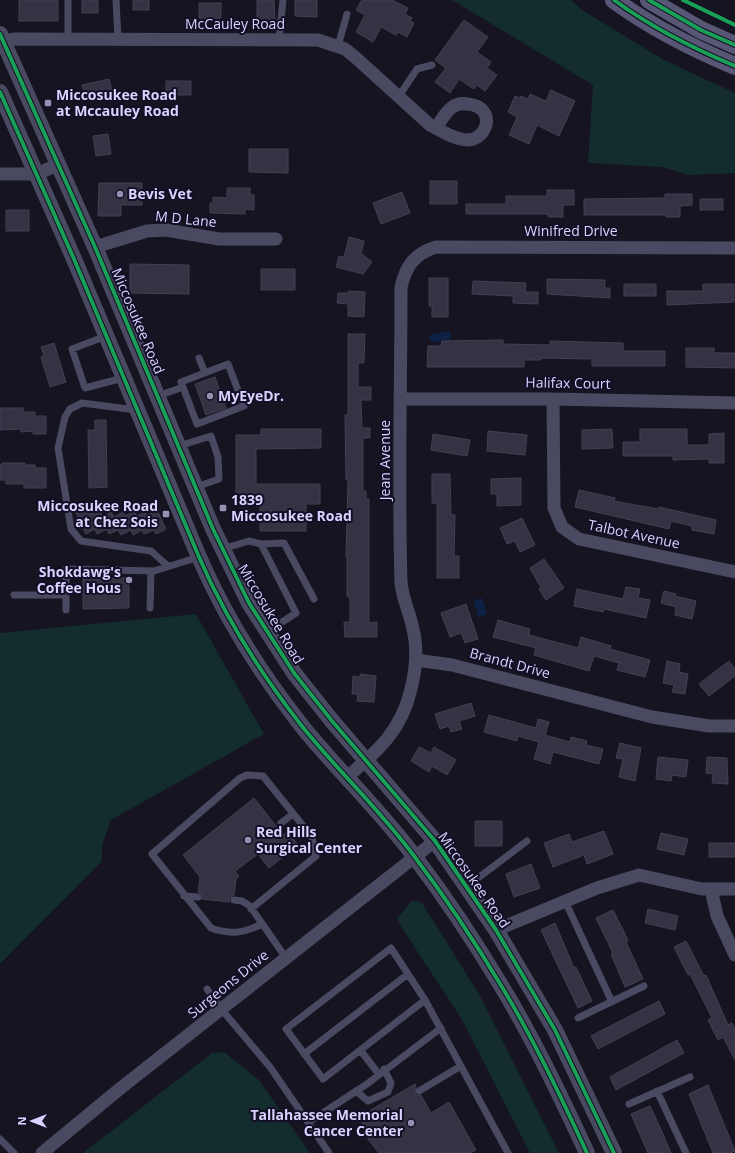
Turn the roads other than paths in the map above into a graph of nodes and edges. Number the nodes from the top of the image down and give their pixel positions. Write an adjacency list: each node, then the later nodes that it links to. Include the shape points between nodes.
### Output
1 (68, 0): 8 (lane)
2 (116, 0): 9 (lane)
3 (283, 0): 10 (lane)
4 (614, 0): 14 (main road, via 672,37)
5 (649, 0): 11 (main road, via 700,30)
6 (347, 14): 12 (lane)
7 (2, 38): 8 (street, McCauley Road); 18 (street, Miccosukee Road)
8 (68, 39): 9 (street, McCauley Road)
9 (118, 39): 10 (street, McCauley Road)
10 (279, 40): 12 (street, McCauley Road, via 318,40)
11 (735, 45)
12 (338, 46): 16 (street, McCauley Road, via 355,57)
13 (432, 65): 16 (lane, via 417,69)
14 (735, 66)
15 (0, 92): 20 (street)
16 (399, 96): 17 (street, McCauley Road)
17 (436, 128)
18 (59, 164): 20 (street); 22 (street, Miccosukee Road)
19 (0, 174): 20 (street)
20 (37, 174): 25 (street)
21 (276, 239): 22 (street, M D Lane, via 219,239 166,230 147,231)
22 (95, 247): 30 (street, Miccosukee Road)
23 (735, 248): 24 (street, Winifred Drive, via 436,247 424,251)
24 (412, 261): 31 (street, Jean Avenue, via 405,270 401,288)
25 (106, 336): 28 (street); 28 (lane, via 72,349 85,388)
26 (199, 358): 27 (lane)
27 (205, 373): 29 (lane, via 181,382); 29 (lane, via 228,364 244,406 197,424)
28 (123, 378): 34 (street)
29 (183, 387): 30 (lane)
30 (158, 396): 35 (street, Miccosukee Road)
31 (401, 398): 32 (street, Halifax Court); 49 (street, Jean Avenue, via 401,583 413,628)
32 (553, 399): 33 (street, Halifax Court); 42 (street, Talbot Avenue, via 554,508 562,527 579,539)
33 (735, 402)
34 (136, 410): 39 (street); 40 (lane, via 82,403 70,409 65,417 58,448 71,529 80,541 151,551)
35 (179, 446): 36 (street, Miccosukee Road); 36 (lane, via 211,436 218,456 219,479)
36 (196, 487): 38 (street, Miccosukee Road)
37 (261, 544): 38 (lane, via 249,541); 45 (lane, via 284,543); 48 (lane, via 296,613)
38 (222, 549): 39 (street); 48 (street, Miccosukee Road, via 249,603)
39 (199, 557): 40 (lane); 52 (street, via 212,586 253,656 301,725)
40 (168, 566): 41 (lane)
41 (151, 571): 44 (lane, via 66,569); 46 (lane)
42 (735, 572)
43 (14, 595): 44 (lane)
44 (66, 595): 47 (lane)
45 (314, 599)
46 (150, 608)
47 (66, 610)
48 (267, 632): 51 (street, Miccosukee Road, via 294,673)
49 (416, 660): 50 (street, Brandt Drive, via 452,665 652,717 701,725); 51 (street, via 411,690 404,710 378,751)
50 (735, 726)
51 (366, 761): 52 (street); 55 (street, Miccosukee Road)
52 (347, 777): 57 (street)
53 (293, 814): 54 (lane); 61 (lane, via 263,776 247,775 240,778 152,854); 65 (lane, via 312,837 316,856)
54 (281, 823)
55 (435, 841): 57 (street, Surgeons Drive); 58 (street, Miccosukee Road)
56 (527, 841): 58 (lane)
57 (414, 856): 69 (street, Surgeons Drive); 93 (street, via 503,988)
58 (466, 886): 67 (street, Miccosukee Road)
59 (711, 889): 60 (street); 64 (street, via 639,875); 68 (street, via 717,916)
60 (735, 889)
61 (184, 896): 62 (lane); 66 (lane, via 211,928 221,932 238,933)
62 (198, 897)
63 (234, 900): 65 (lane)
64 (565, 901): 67 (street); 74 (lane)
65 (251, 909): 66 (lane)
66 (262, 924): 69 (lane)
67 (496, 930): 94 (street, Miccosukee Road, via 558,1037)
68 (735, 956)
69 (286, 958): 75 (street, Surgeons Drive)
70 (408, 974): 73 (lane); 79 (lane); 79 (lane, via 391,948 286,1029)
71 (644, 986): 74 (lane)
72 (207, 989): 75 (lane)
73 (425, 1000): 77 (lane); 78 (lane)
74 (612, 1002): 76 (lane)
75 (222, 1010): 87 (lane, via 270,1067); 90 (street, Surgeons Drive, via 104,1101)
76 (578, 1018)
77 (440, 1028): 80 (lane); 81 (lane)
78 (361, 1051): 79 (lane, via 323,1079); 81 (lane)
79 (304, 1054)
80 (461, 1066): 84 (lane); 92 (lane)
81 (381, 1071): 83 (lane); 83 (lane, via 391,1083 388,1092 368,1102)
82 (690, 1077): 85 (lane)
83 (356, 1091): 87 (lane)
84 (418, 1091)
85 (657, 1091): 86 (lane); 95 (lane)
86 (629, 1104)
87 (308, 1122): 91 (lane)
88 (0, 1139): 89 (lane)
89 (14, 1153)
90 (42, 1153)
91 (329, 1153)
92 (508, 1153)
93 (588, 1153)
94 (614, 1153)
95 (686, 1153)

